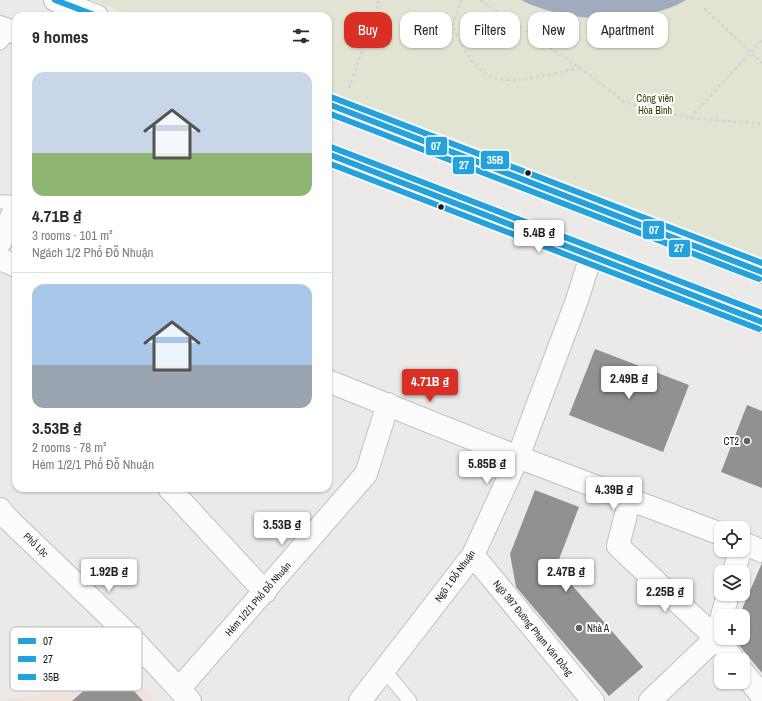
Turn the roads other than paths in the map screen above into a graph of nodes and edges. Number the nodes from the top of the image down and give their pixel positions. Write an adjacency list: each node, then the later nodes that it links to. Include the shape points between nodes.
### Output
1 (55, 0): 2 (street)
2 (86, 12)
3 (335, 106): 12 (street)
4 (332, 156): 9 (street)
5 (0, 202): 6 (lane)
6 (12, 202)
7 (12, 215): 8 (street)
8 (0, 242)
9 (591, 256): 13 (street); 16 (street, Ngõ 1 Đỗ Nhuận, via 578,300)
10 (0, 259): 11 (street)
11 (12, 264)
12 (762, 272)
13 (762, 322)
14 (332, 383): 15 (street)
15 (388, 404): 16 (street); 24 (street, Hẻm 1/2/1 Phố Đỗ Nhuận, via 366,474)
16 (518, 457): 18 (street); 23 (street, Ngõ 1 Đỗ Nhuận)
17 (177, 492): 24 (street)
18 (630, 498): 20 (street); 25 (street, via 618,546)
19 (0, 509): 26 (street, Phố Lộc)
20 (714, 531)
21 (750, 545): 22 (street)
22 (762, 551)
23 (472, 555): 29 (street, Ngõ 1 Đỗ Nhuận); 35 (street, Ngõ 397 Đường Phạm Văn Đồng)
24 (266, 592): 31 (street, Hẻm 1/2/1 Phố Đỗ Nhuận)
25 (714, 625)
26 (121, 627)
27 (714, 634): 36 (street)
28 (142, 649): 31 (street, Phố Lộc)
29 (384, 670): 33 (street, Ngõ 1 Đỗ Nhuận); 34 (lane)
30 (750, 681): 32 (street)
31 (185, 695)
32 (762, 696)
33 (360, 701)
34 (410, 701)
35 (593, 701)
36 (650, 701)

